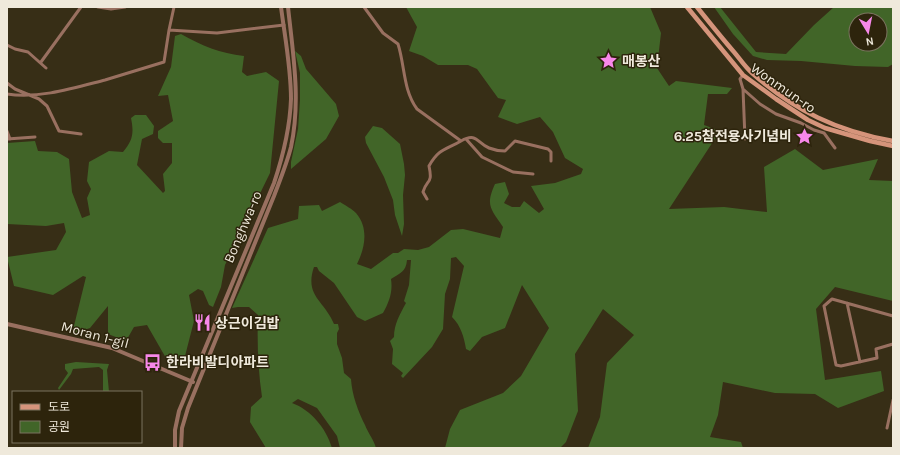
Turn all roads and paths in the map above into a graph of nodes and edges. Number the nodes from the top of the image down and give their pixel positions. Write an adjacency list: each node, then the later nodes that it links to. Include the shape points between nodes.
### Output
1 (82, 7): 13 (street)
2 (98, 7): 3 (street)
3 (125, 7)
4 (174, 7): 11 (street)
5 (281, 7): 10 (street, Bonghwa-ro)
6 (288, 7): 40 (street, Bonghwa-ro, via 296,80 291,147 274,196)
7 (364, 7): 27 (street, via 383,33 398,44 402,71 412,102 417,109)
8 (687, 7): 15 (main road, Wonmun-ro)
9 (697, 7): 28 (main road, Wonmun-ro, via 751,72 799,108 844,129)
10 (284, 25): 11 (street, via 217,33); 39 (street, Bonghwa-ro, via 291,100 280,165)
11 (169, 30): 19 (street, via 164,62 78,87)
12 (7, 45): 13 (street, via 28,52)
13 (41, 62): 14 (street)
14 (46, 68)
15 (743, 75): 17 (street, via 740,79); 20 (main road, Wonmun-ro)
16 (7, 83): 19 (street)
17 (743, 89): 20 (street, via 776,114 814,130); 26 (street)
18 (7, 94): 19 (street)
19 (32, 96): 22 (street, via 47,106 59,131)
20 (825, 131): 29 (main road, Wonmun-ro); 30 (street)
21 (7, 132): 24 (street)
22 (81, 134)
23 (35, 137): 24 (street)
24 (8, 139)
25 (466, 139): 27 (street); 31 (street, via 474,138 489,148 505,151 516,141 548,149 551,152); 32 (street, via 482,157 513,172)
26 (746, 139)
27 (461, 141): 33 (street, via 434,156 429,166 430,180 423,192)
28 (893, 141)
29 (893, 146)
30 (835, 148)
31 (550, 161)
32 (533, 174)
33 (426, 199)
34 (847, 303): 35 (street); 38 (street); 38 (street, via 832,299 824,306 836,365)
35 (893, 316)
36 (7, 324): 39 (street, Moran 1-gil, via 112,348)
37 (893, 344): 38 (street, via 876,349 878,358)
38 (860, 362)
39 (191, 382): 40 (street, Moran 1-gil); 43 (street, Bonghwa-ro, via 175,430)
40 (197, 384): 44 (street, Bonghwa-ro, via 182,428)
41 (893, 400): 42 (street)
42 (887, 428)
43 (175, 448)
44 (181, 448)

